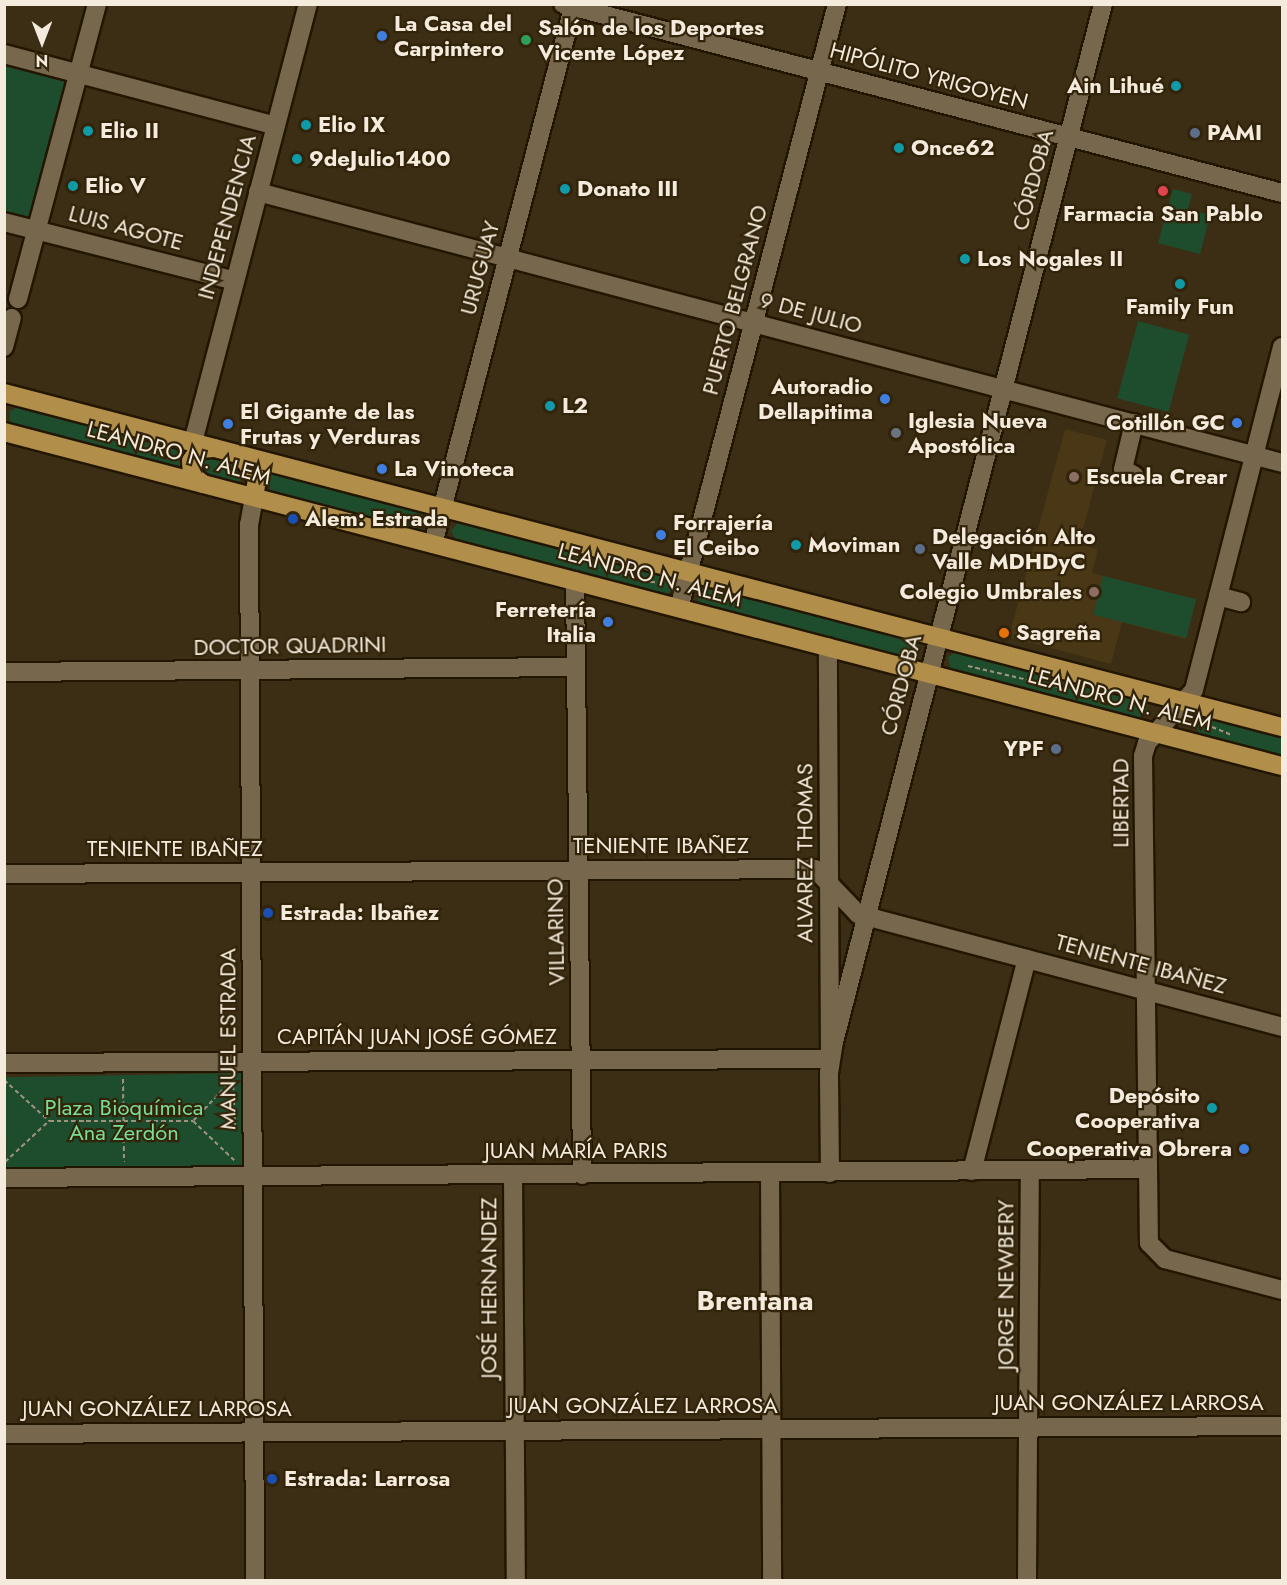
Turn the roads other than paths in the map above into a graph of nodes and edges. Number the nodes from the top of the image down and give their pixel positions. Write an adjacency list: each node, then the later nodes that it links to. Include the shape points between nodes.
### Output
1 (97, 4): 8 (street)
2 (308, 4): 9 (street, INDEPENDENCIA)
3 (837, 4): 7 (street, PUERTO BELGRANO)
4 (1103, 4): 10 (street, CÓRDOBA)
5 (570, 5): 7 (street, HIPÓLITO YRIGOYEN); 15 (street, URUGUAY)
6 (4, 54): 8 (street)
7 (820, 72): 10 (street, HIPÓLITO YRIGOYEN); 19 (street, PUERTO BELGRANO)
8 (78, 74): 9 (street); 14 (street)
9 (276, 126): 11 (street, INDEPENDENCIA)
10 (1069, 137): 12 (street, HIPÓLITO YRIGOYEN); 22 (street, CÓRDOBA)
11 (258, 192): 15 (street, 9 DE JULIO); 16 (street, INDEPENDENCIA)
12 (1282, 193)
13 (4, 222): 14 (street, LUIS AGOTE)
14 (36, 230): 16 (street, LUIS AGOTE); 17 (street)
15 (508, 258): 19 (street, 9 DE JULIO); 34 (street, URUGUAY)
16 (235, 281): 26 (street, INDEPENDENCIA)
17 (18, 299)
18 (12, 318): 20 (street)
19 (754, 323): 22 (street, 9 DE JULIO); 36 (street, PUERTO BELGRANO)
20 (4, 347)
21 (1282, 347): 29 (street, LIBERTAD)
22 (1003, 388): 24 (street, 9 DE JULIO); 41 (street, CÓRDOBA)
23 (4, 393): 26 (main road, LEANDRO N. ALEM)
24 (1134, 423): 29 (street, 9 DE JULIO); 31 (street, via 1123,469)
25 (4, 432): 32 (main road, LEANDRO N. ALEM)
26 (193, 442): 27 (main road, LEANDRO N. ALEM)
27 (214, 448): 28 (main road, LEANDRO N. ALEM); 32 (main road, via 199,449 190,461 192,475)
28 (242, 455): 33 (main road, via 257,479); 34 (main road, LEANDRO N. ALEM)
29 (1254, 455): 30 (street, 9 DE JULIO); 38 (street, LIBERTAD)
30 (1282, 463)
31 (1134, 476)
32 (204, 484): 33 (main road, LEANDRO N. ALEM)
33 (254, 497): 35 (main road, LEANDRO N. ALEM); 44 (street, MANUEL ESTRADA)
34 (443, 508): 35 (street, URUGUAY); 36 (main road, LEANDRO N. ALEM)
35 (433, 544): 37 (main road, LEANDRO N. ALEM)
36 (689, 572): 40 (street, PUERTO BELGRANO); 41 (main road, LEANDRO N. ALEM)
37 (576, 581): 40 (main road, LEANDRO N. ALEM); 43 (street, VILLARINO)
38 (1218, 596): 39 (street); 47 (street, LIBERTAD)
39 (1241, 602)
40 (680, 608): 42 (main road, LEANDRO N. ALEM)
41 (938, 637): 46 (street, CÓRDOBA); 47 (main road, LEANDRO N. ALEM)
42 (828, 647): 46 (main road, LEANDRO N. ALEM); 54 (street, ALVAREZ THOMAS)
43 (576, 667): 44 (street, DOCTOR QUADRINI); 51 (street, VILLARINO)
44 (250, 670): 45 (street, DOCTOR QUADRINI); 52 (street, MANUEL ESTRADA)
45 (4, 672)
46 (929, 673): 49 (main road, LEANDRO N. ALEM); 55 (street, CÓRDOBA)
47 (1188, 702): 48 (main road, LEANDRO N. ALEM); 49 (street, LIBERTAD)
48 (1282, 727)
49 (1157, 733): 50 (main road, LEANDRO N. ALEM); 57 (street, LIBERTAD, via 1143,756)
50 (1282, 766)
51 (579, 870): 52 (street, TENIENTE IBAÑEZ); 54 (street, TENIENTE IBAÑEZ, via 815,869); 60 (street, VILLARINO)
52 (251, 873): 53 (street, TENIENTE IBAÑEZ); 61 (street, MANUEL ESTRADA)
53 (4, 874)
54 (830, 880): 55 (street, TENIENTE IBAÑEZ, via 852,910); 59 (street, ALVAREZ THOMAS)
55 (866, 916): 56 (street, TENIENTE IBAÑEZ); 59 (street, CÓRDOBA)
56 (1027, 959): 57 (street, TENIENTE IBAÑEZ); 66 (street)
57 (1147, 991): 58 (street, TENIENTE IBAÑEZ); 63 (street, LIBERTAD)
58 (1282, 1027)
59 (830, 1059): 60 (street, CAPITÁN JUAN JOSÉ GÓMEZ); 68 (street, CÓRDOBA)
60 (581, 1060): 61 (street, CAPITÁN JUAN JOSÉ GÓMEZ); 69 (street, VILLARINO)
61 (252, 1062): 62 (street, CAPITÁN JUAN JOSÉ GÓMEZ); 71 (street, MANUEL ESTRADA)
62 (4, 1063)
63 (1148, 1169): 65 (street, JUAN MARÍA PARIS); 72 (street, LIBERTAD, via 1154,1251)
64 (5, 1170): 71 (street, JUAN MARÍA PARIS)
65 (1030, 1170): 66 (street, JUAN MARÍA PARIS); 74 (street, JORGE NEWBERY)
66 (972, 1171): 68 (street, JUAN MARÍA PARIS)
67 (770, 1173): 68 (street, JUAN MARÍA PARIS); 69 (street, JUAN MARÍA PARIS); 75 (street)
68 (830, 1173)
69 (582, 1174): 70 (street, JUAN MARÍA PARIS)
70 (513, 1175): 71 (street, JUAN MARÍA PARIS); 76 (street, JOSÉ HERNANDEZ)
71 (253, 1177): 77 (street, MANUEL ESTRADA)
72 (1282, 1290)
73 (1282, 1426): 74 (street, JUAN GONZÁLEZ LARROSA)
74 (1029, 1428): 75 (street, JUAN GONZÁLEZ LARROSA); 82 (street, JORGE NEWBERY)
75 (771, 1429): 76 (street, JUAN GONZÁLEZ LARROSA); 81 (street)
76 (514, 1431): 77 (street, JUAN GONZÁLEZ LARROSA); 80 (street, JOSÉ HERNANDEZ)
77 (254, 1433): 78 (street, JUAN GONZÁLEZ LARROSA); 79 (street, MANUEL ESTRADA)
78 (4, 1434)
79 (255, 1581)
80 (516, 1581)
81 (772, 1581)
82 (1027, 1581)

